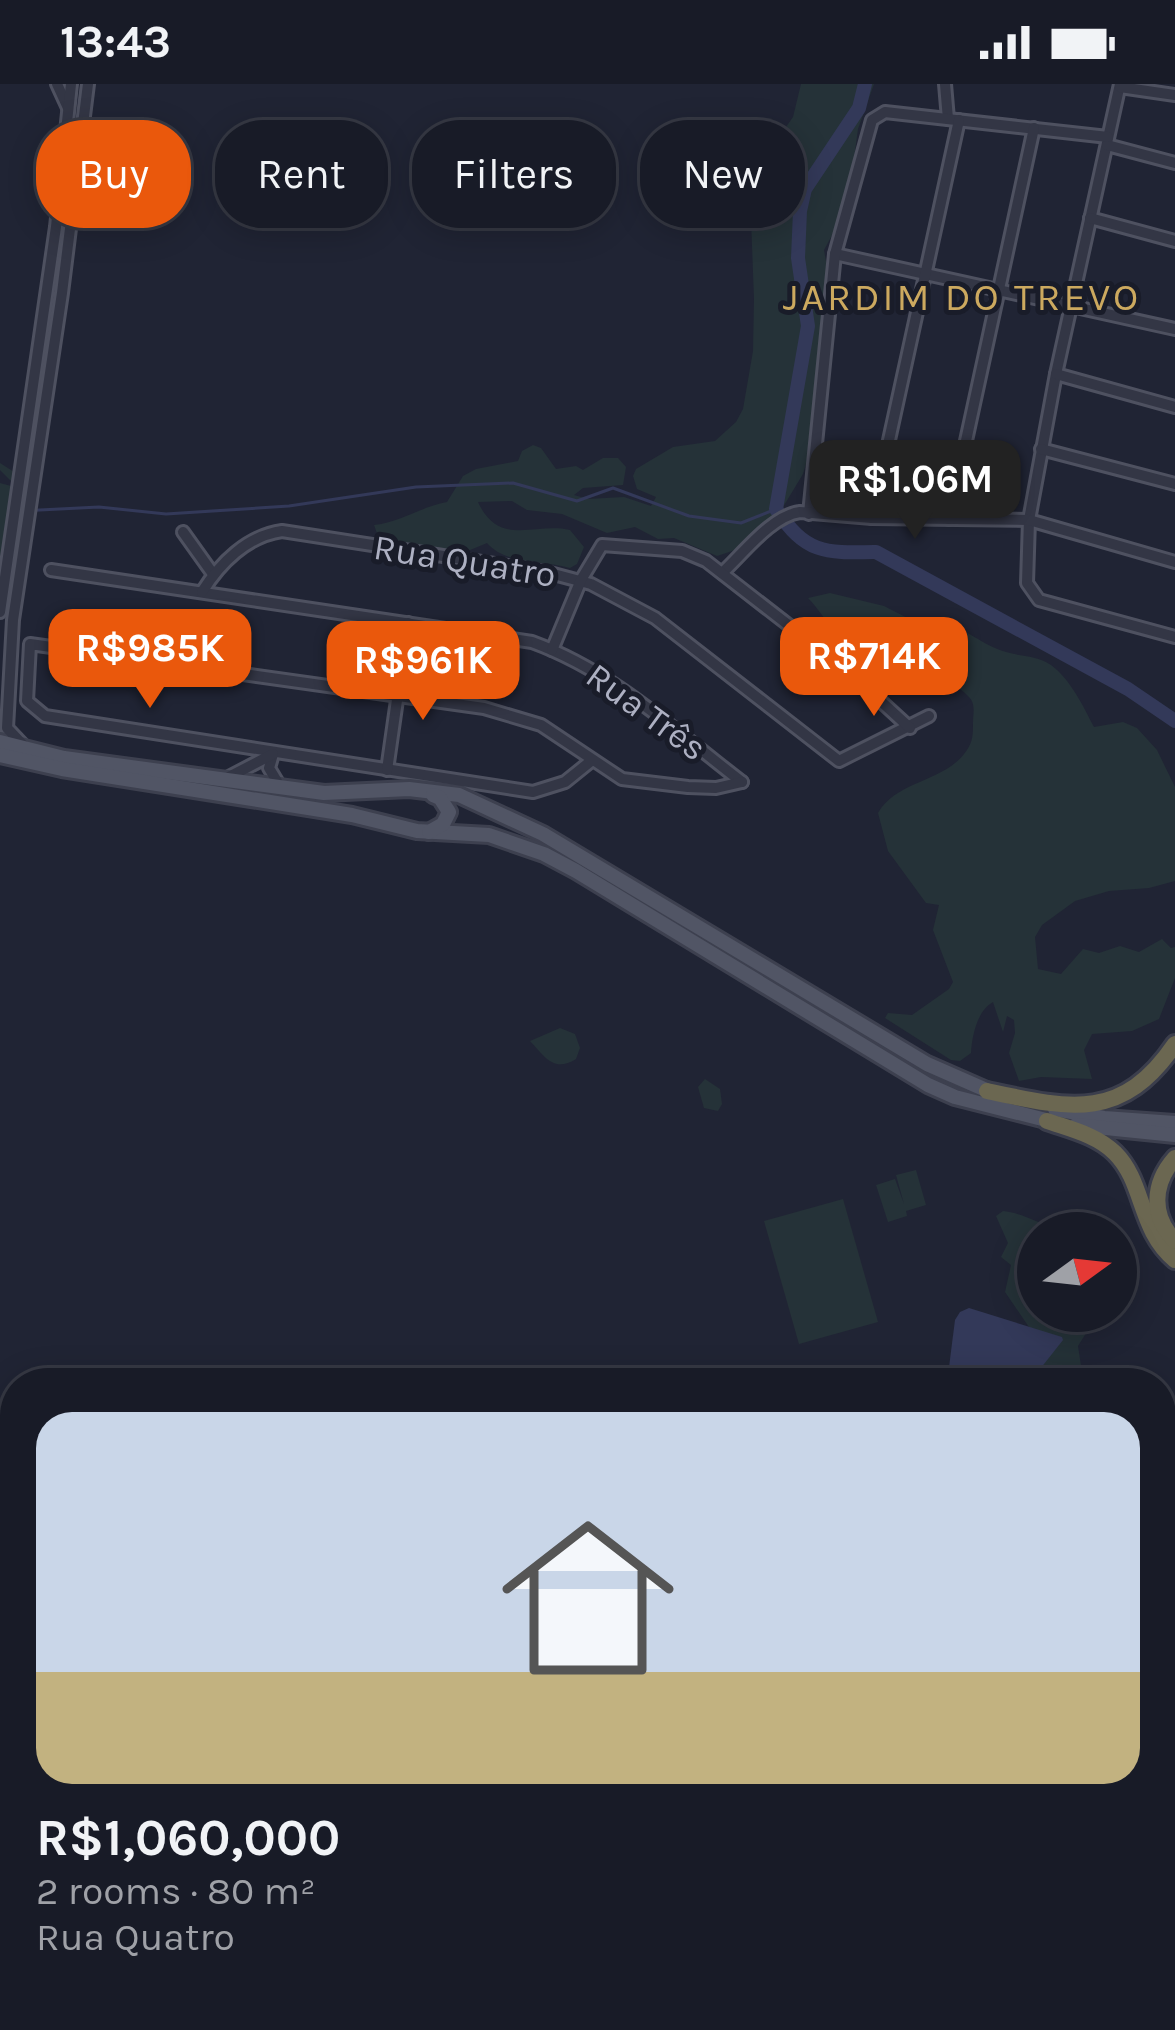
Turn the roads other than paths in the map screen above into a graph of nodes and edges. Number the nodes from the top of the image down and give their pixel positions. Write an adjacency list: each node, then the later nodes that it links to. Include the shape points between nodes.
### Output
1 (57, 84): 7 (street)
2 (71, 84): 7 (street)
3 (88, 84): 16 (street)
4 (945, 84): 8 (street)
5 (1120, 85): 6 (street); 10 (street)
6 (1175, 94)
7 (69, 112): 15 (street)
8 (953, 119): 9 (street); 14 (street, via 886,112 872,120); 17 (street)
9 (1034, 128): 10 (street); 18 (street)
10 (1107, 141): 11 (street); 12 (street)
11 (1175, 163)
12 (1090, 218): 13 (street); 19 (street)
13 (1175, 241)
14 (835, 254): 17 (street); 25 (street)
15 (52, 255): 16 (street, via 59,266); 36 (street)
16 (67, 261): 44 (street, via 13,620 7,728)
17 (926, 274): 18 (street); 26 (street)
18 (999, 291): 19 (street); 27 (street)
19 (1071, 304): 20 (street); 21 (street)
20 (1175, 329)
21 (1055, 374): 22 (street); 23 (street)
22 (1175, 407)
23 (1041, 448): 24 (street); 28 (street)
24 (1175, 484)
25 (809, 514): 26 (street); 32 (street, via 791,513)
26 (872, 518): 27 (street)
27 (949, 519): 28 (street)
28 (1029, 520): 30 (street); 38 (street, via 1027,583 1039,600)
29 (183, 532): 33 (street)
30 (1175, 562)
31 (51, 570): 35 (street, Rua Três)
32 (722, 573): 34 (street, via 682,551 610,543 594,551); 42 (street)
33 (213, 574): 34 (street, Rua Quatro, via 249,542 282,531); 35 (street, Rua Quatro)
34 (581, 580): 39 (street); 42 (street, Rua Quatro, via 655,618 839,761)
35 (202, 592): 37 (street, Rua Três)
36 (0, 612)
37 (408, 623): 39 (street, Rua Três); 40 (street)
38 (1175, 637)
39 (552, 650): 47 (street, Rua Três, via 630,693 742,782 688,788 622,779)
40 (398, 695): 45 (street, via 30,644 27,700 45,716); 47 (street, via 542,725); 48 (street)
41 (929, 716): 42 (street)
42 (910, 728)
43 (0, 742): 44 (main road)
44 (32, 751): 49 (main road)
45 (273, 754): 48 (street); 49 (street); 50 (street, via 269,768)
46 (0, 755): 52 (main road)
47 (591, 761): 48 (street, via 541,793)
48 (387, 770)
49 (223, 780): 50 (main road)
50 (282, 788): 51 (main road)
51 (425, 791): 52 (main road, via 449,812); 54 (main road, via 458,795 543,834 875,1035)
52 (428, 832): 55 (main road, via 490,836 544,854 928,1085)
53 (1175, 1044): 54 (highway, via 1150,1078 1109,1101)
54 (987, 1091): 56 (main road, via 1089,1115)
55 (1047, 1120): 57 (main road); 60 (highway, via 1121,1159 1150,1232)
56 (1175, 1123)
57 (1175, 1135)
58 (1175, 1159): 59 (highway, via 1156,1202)
59 (1175, 1241)
60 (1175, 1260)

